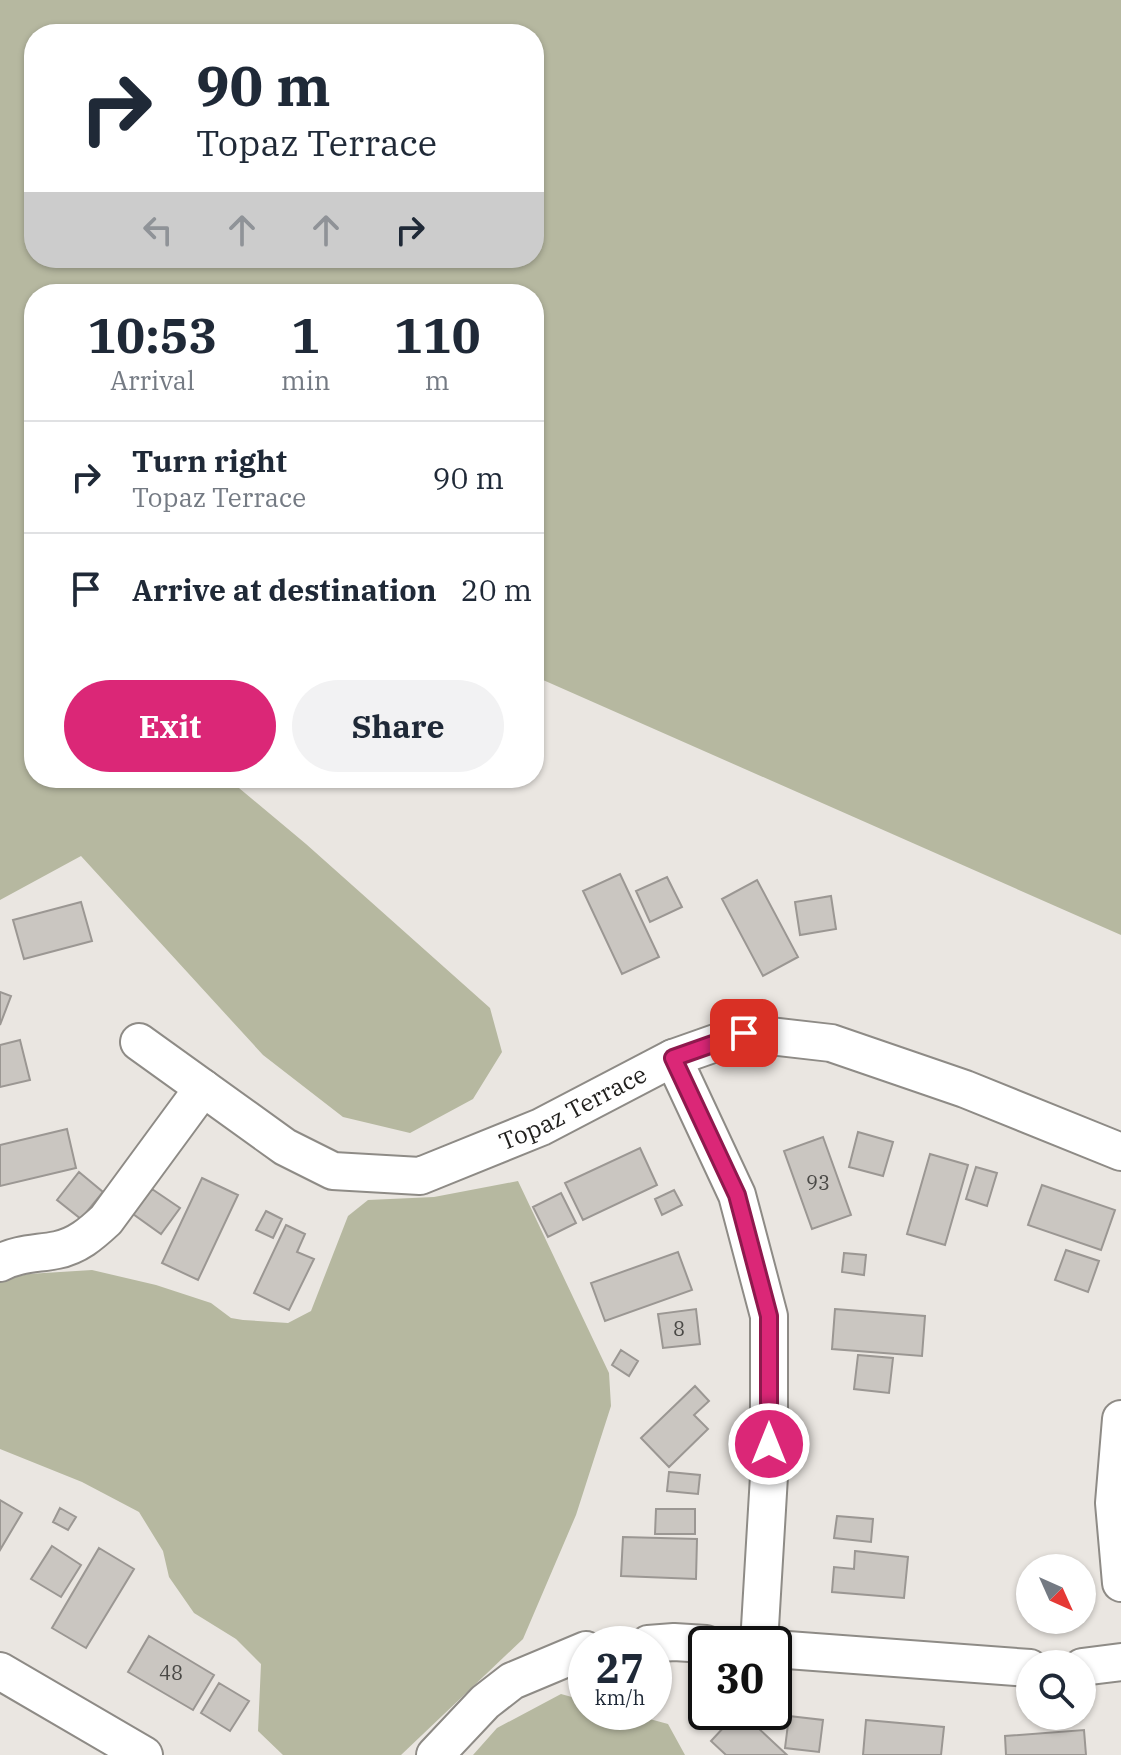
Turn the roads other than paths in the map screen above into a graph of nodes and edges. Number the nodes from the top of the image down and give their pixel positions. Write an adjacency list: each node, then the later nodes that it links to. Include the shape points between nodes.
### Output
1 (139, 1042): 3 (street, Topaz Terrace)
2 (673, 1058): 3 (street, Topaz Terrace, via 541,1127 420,1176 333,1171 285,1147); 4 (street, Topaz Terrace, via 744,1033 831,1043 965,1089); 8 (street, via 737,1195 769,1316 769,1476)
3 (203, 1088): 5 (street, via 92,1234 57,1250)
4 (1121, 1152)
5 (0, 1263)
6 (1121, 1419): 7 (street, via 1114,1503)
7 (1121, 1583)
8 (760, 1626)
9 (792, 1650): 13 (street)
10 (568, 1658): 16 (street, via 512,1681)
11 (1121, 1662): 12 (street)
12 (1096, 1665)
13 (1016, 1667)
14 (0, 1671): 15 (street)
15 (144, 1755)
16 (435, 1755)

